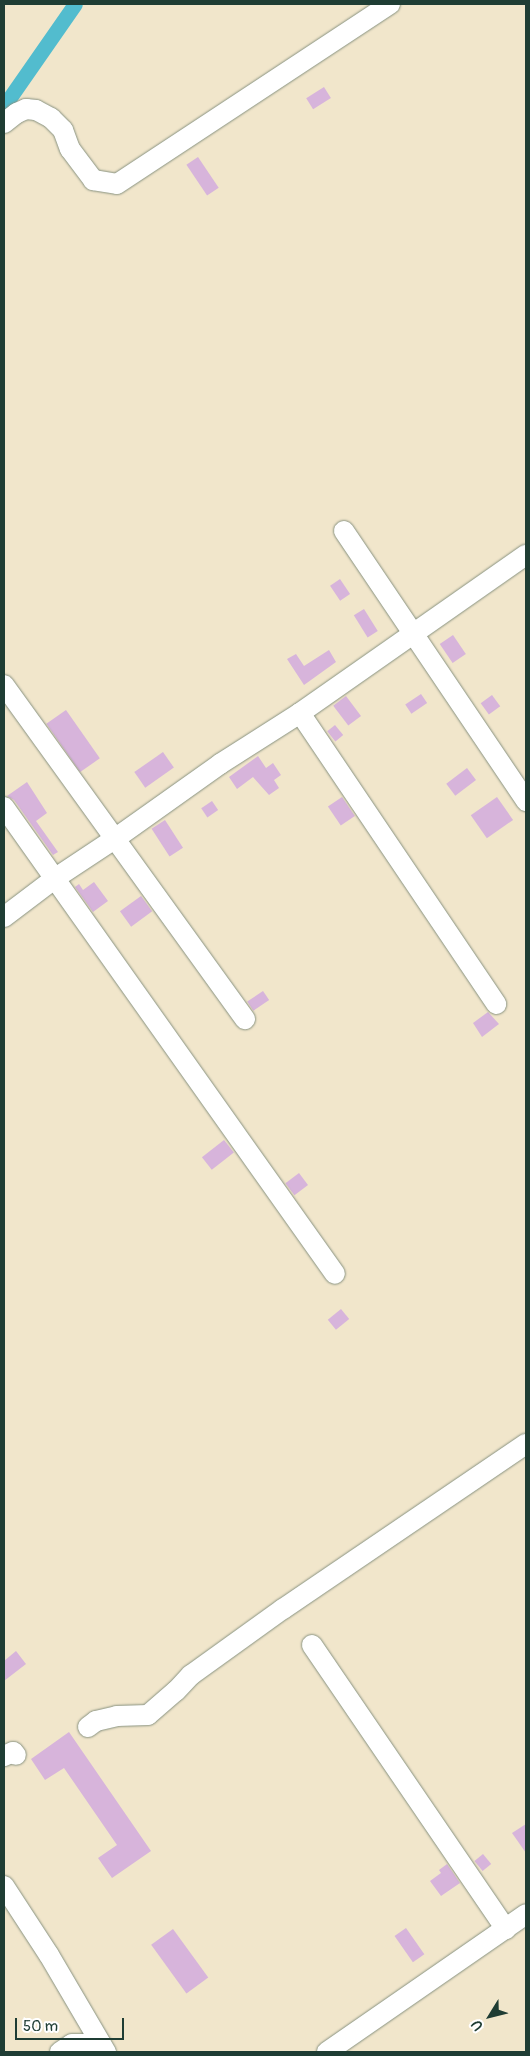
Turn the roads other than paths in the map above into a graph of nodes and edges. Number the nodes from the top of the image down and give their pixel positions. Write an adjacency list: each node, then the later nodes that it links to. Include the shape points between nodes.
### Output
1 (390, 4): 2 (street, via 117,184 93,180 70,149 63,130 44,114 26,109)
2 (4, 123)
3 (344, 532): 5 (street)
4 (526, 555): 5 (street)
5 (413, 632): 7 (street); 8 (street)
6 (4, 685): 10 (street)
7 (300, 713): 10 (street, via 220,764); 13 (street)
8 (526, 801)
9 (4, 807): 11 (street)
10 (116, 838): 11 (street); 14 (street)
11 (54, 878): 12 (street); 15 (street)
12 (4, 917)
13 (496, 1004)
14 (245, 1019)
15 (335, 1274)
16 (526, 1444): 18 (street, via 283,1609 191,1675 148,1715 117,1716 96,1721)
17 (312, 1645): 21 (street)
18 (88, 1727)
19 (4, 1886): 22 (street)
20 (526, 1914): 21 (street)
21 (506, 1928): 24 (street)
22 (103, 2048): 23 (street, via 72,2044)
23 (60, 2052)
24 (327, 2052)

